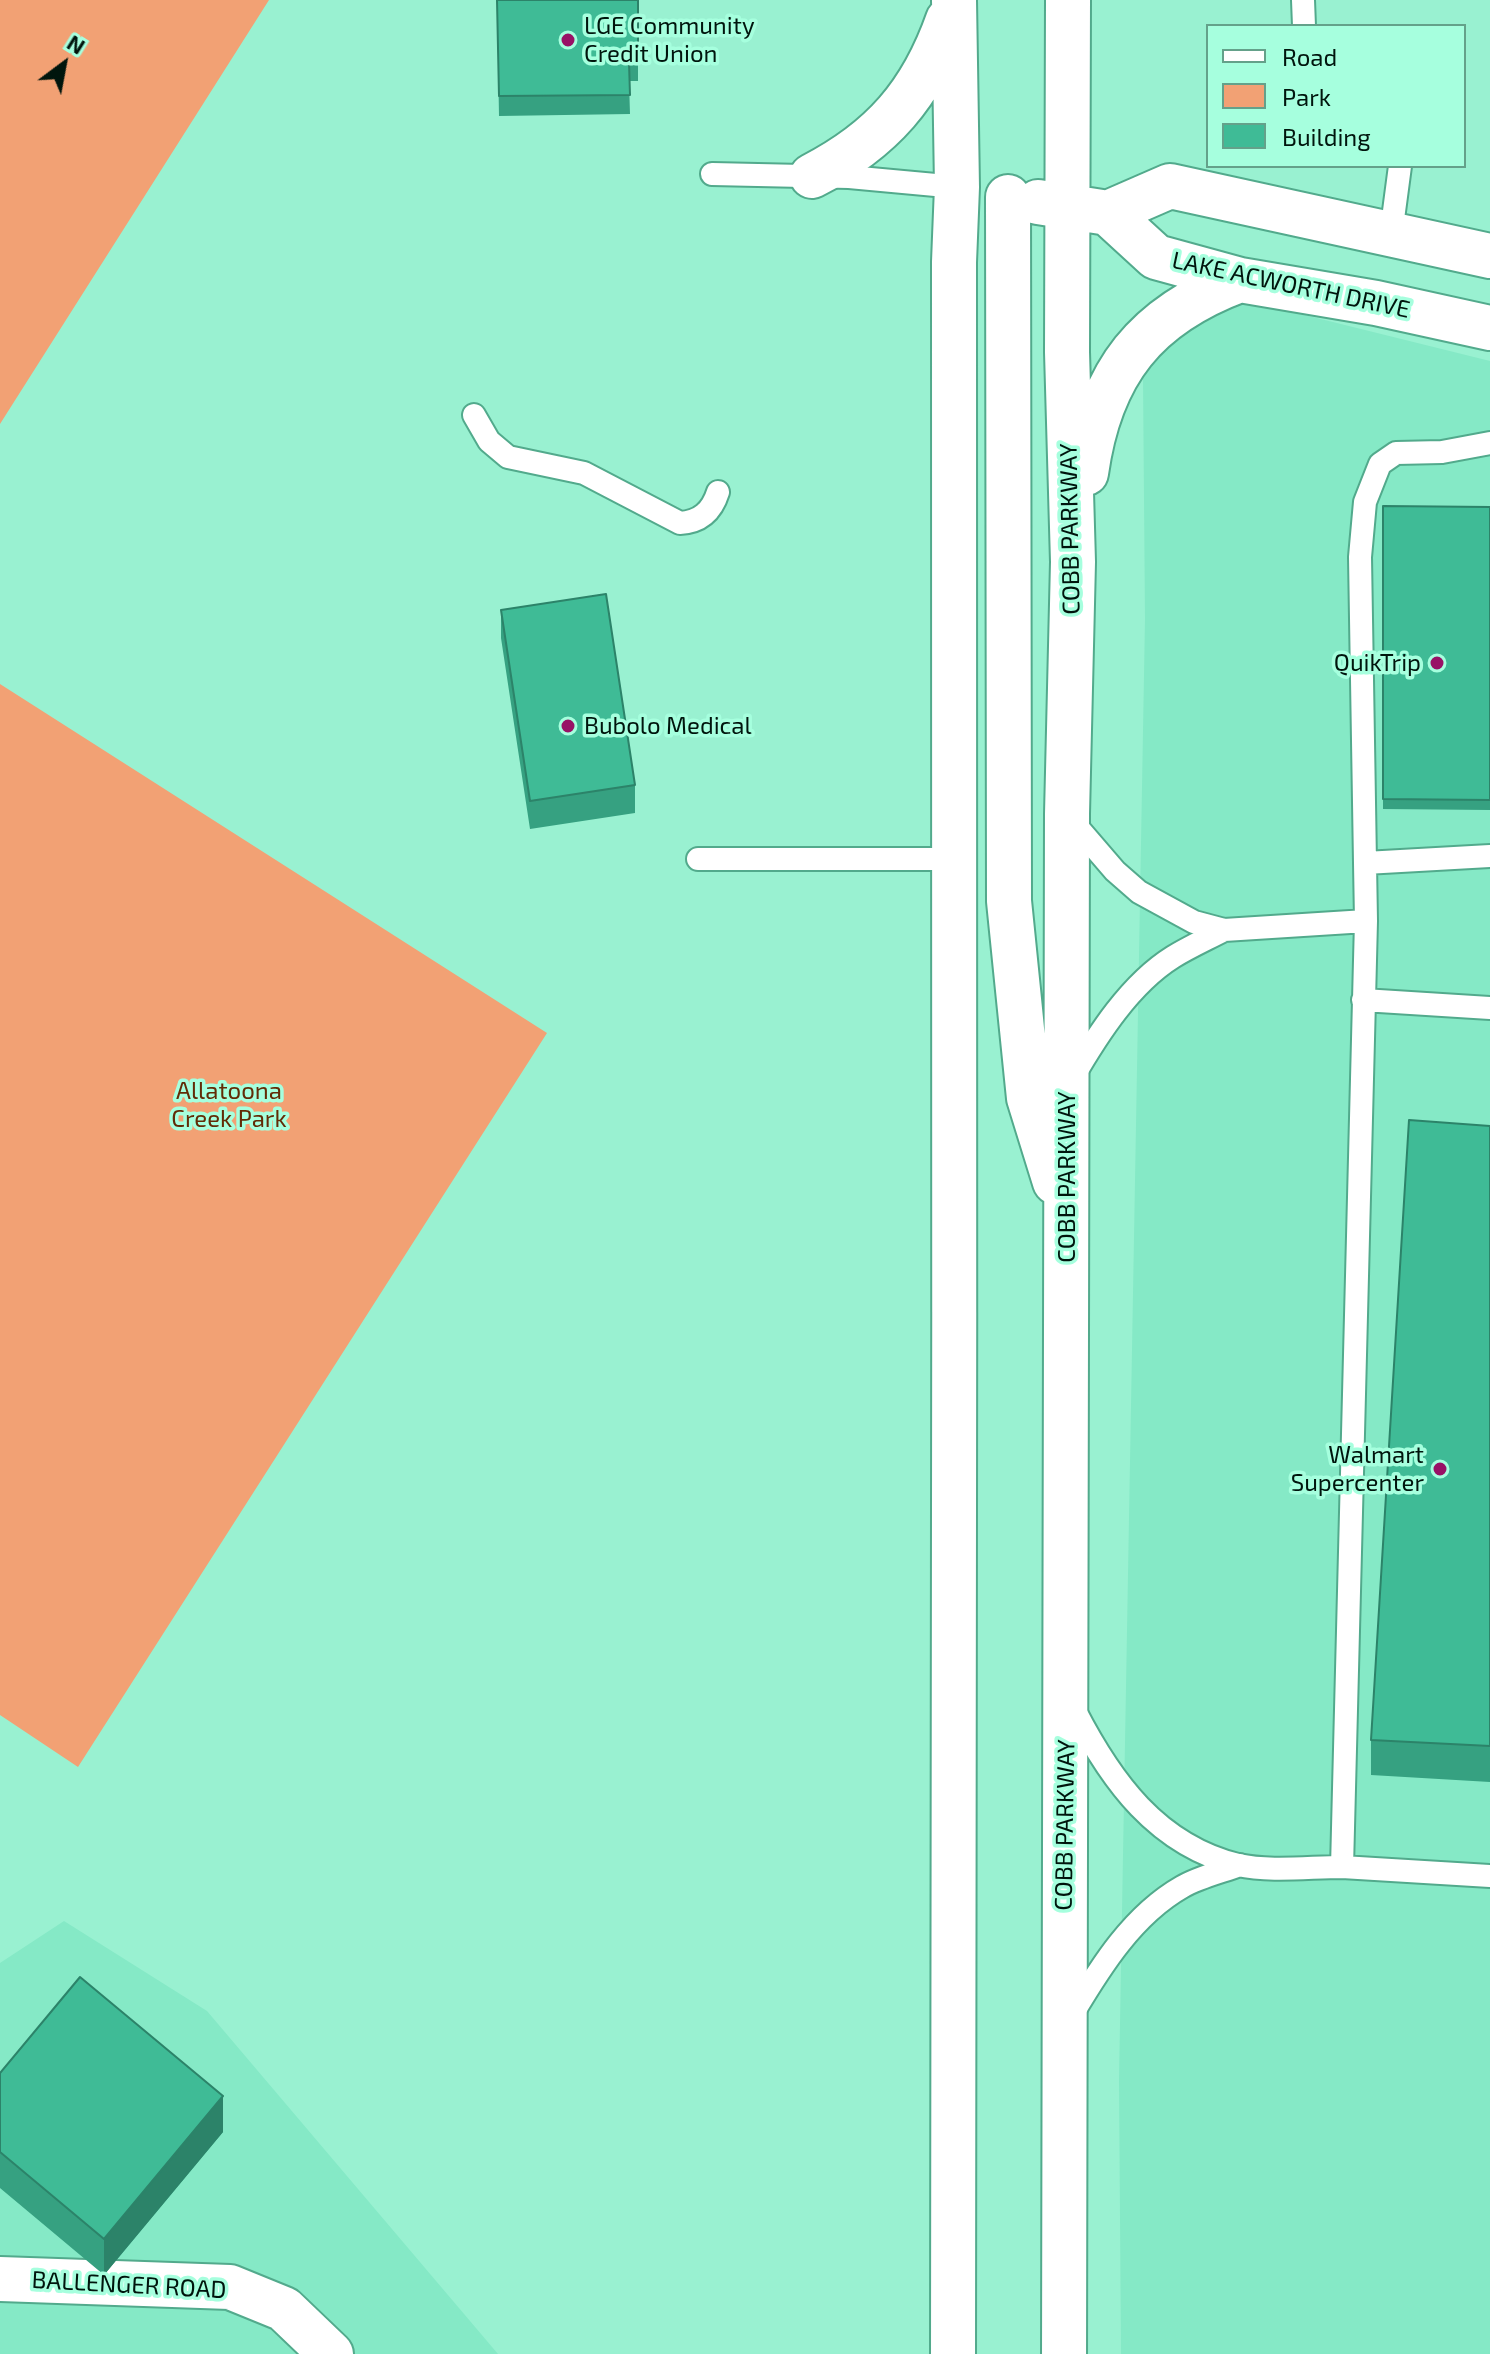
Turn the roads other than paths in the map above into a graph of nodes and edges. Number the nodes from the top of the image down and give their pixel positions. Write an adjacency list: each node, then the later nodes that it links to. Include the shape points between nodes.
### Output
1 (1068, 0): 10 (main road, COBB PARKWAY)
2 (1303, 0): 4 (lane)
3 (954, 1): 7 (main road, via 930,61 896,114 870,141); 8 (main road)
4 (1304, 24)
5 (1400, 168): 11 (lane)
6 (712, 174): 7 (lane)
7 (812, 176): 8 (lane)
8 (957, 187): 9 (main road); 22 (main road)
9 (1008, 197): 10 (main road); 29 (main road, via 1009,901 1029,1098 1049,1170)
10 (1088, 209): 11 (main road, via 1170,186); 13 (main road, LAKE ACWORTH DRIVE, via 1156,257); 18 (main road, COBB PARKWAY)
11 (1391, 234): 12 (main road)
12 (1490, 256)
13 (1240, 280): 14 (main road, LAKE ACWORTH DRIVE); 18 (main road, via 1209,291 1153,327 1115,375 1091,438)
14 (1490, 328)
15 (474, 415): 17 (lane, via 489,441 508,457 584,473 680,523 705,515)
16 (1490, 443): 23 (lane, via 1396,453 1380,464 1365,502 1360,557)
17 (718, 492)
18 (1073, 562): 19 (main road, COBB PARKWAY)
19 (1067, 814): 25 (lane, via 1139,892 1184,917); 28 (main road, COBB PARKWAY)
20 (1490, 856): 23 (lane)
21 (698, 859): 22 (lane)
22 (954, 859): 37 (main road)
23 (1365, 863): 24 (lane)
24 (1366, 921): 25 (lane); 26 (lane)
25 (1224, 930): 28 (lane, via 1151,975 1109,1023)
26 (1363, 1000): 27 (lane); 32 (lane)
27 (1490, 1008)
28 (1066, 1089): 29 (main road, COBB PARKWAY)
29 (1067, 1208): 30 (main road, COBB PARKWAY)
30 (1067, 1696): 31 (lane, via 1111,1774 1157,1826); 34 (main road, COBB PARKWAY)
31 (1240, 1865): 32 (lane); 34 (lane, via 1184,1885 1140,1920 1096,1975)
32 (1342, 1867): 33 (lane)
33 (1490, 1876)
34 (1063, 2029): 38 (main road, COBB PARKWAY)
35 (0, 2279): 36 (main road, BALLENGER ROAD, via 230,2287 284,2309)
36 (331, 2354)
37 (953, 2354)
38 (1064, 2354)

